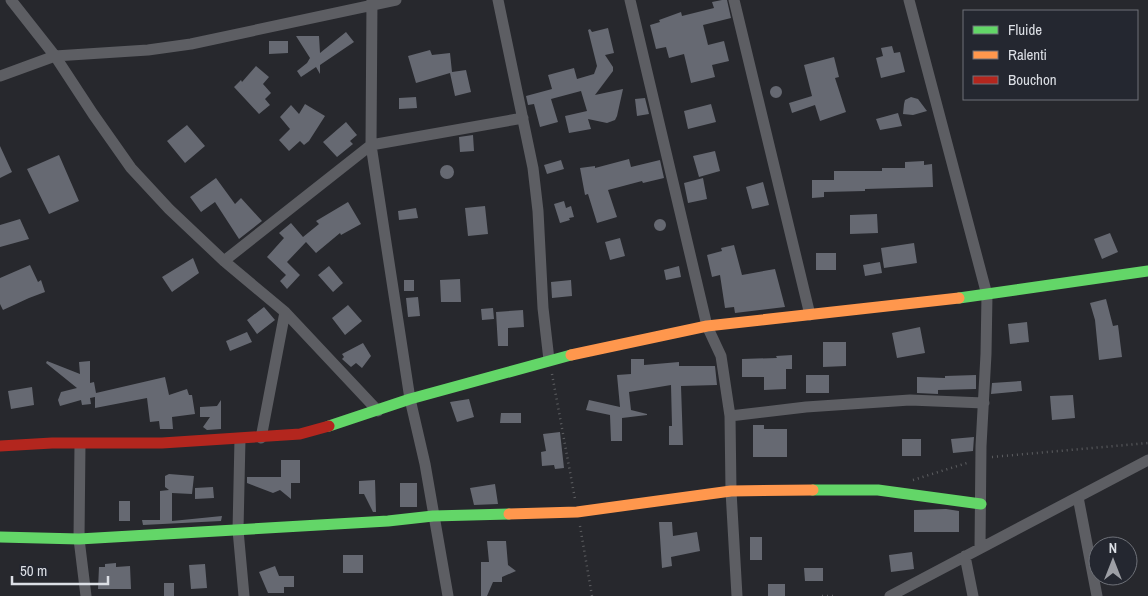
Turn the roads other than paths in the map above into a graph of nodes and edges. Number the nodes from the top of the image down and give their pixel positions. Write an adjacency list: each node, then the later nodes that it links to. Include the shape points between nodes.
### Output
1 (11, 0): 8 (street)
2 (396, 0): 7 (street)
3 (498, 0): 10 (street)
4 (630, 0): 17 (street)
5 (734, 0): 16 (street)
6 (909, 0): 14 (street)
7 (372, 2): 8 (street, via 191,44); 11 (street)
8 (55, 56): 9 (street); 12 (street, via 131,168)
9 (0, 76)
10 (523, 118): 11 (street); 18 (street, via 538,211)
11 (371, 145): 12 (street); 19 (street)
12 (224, 261): 15 (street)
13 (1148, 271): 14 (street)
14 (987, 295): 16 (street); 20 (street)
15 (284, 312): 21 (street); 23 (street)
16 (810, 315): 17 (street)
17 (707, 326): 18 (street); 22 (street, via 720,356)
18 (549, 360): 19 (street)
19 (410, 399): 21 (street); 31 (street)
20 (984, 403): 22 (street, via 910,400); 30 (street)
21 (378, 411): 23 (street, via 300,434)
22 (730, 416): 28 (street)
23 (261, 438): 24 (street)
24 (240, 439): 25 (street, via 162,444); 32 (street)
25 (80, 444): 26 (street); 34 (street)
26 (0, 446)
27 (1148, 460): 29 (street)
28 (731, 492): 30 (street, via 878,490); 31 (street, via 577,512); 40 (street)
29 (1078, 497): 35 (street); 43 (street)
30 (981, 504): 35 (street)
31 (433, 516): 32 (street); 39 (street)
32 (238, 530): 34 (street); 38 (street)
33 (0, 537): 34 (street)
34 (79, 539): 37 (street)
35 (980, 548): 36 (street)
36 (965, 556): 41 (street); 42 (street)
37 (86, 596)
38 (244, 596)
39 (448, 596)
40 (737, 596)
41 (890, 596)
42 (973, 596)
43 (1097, 596)

